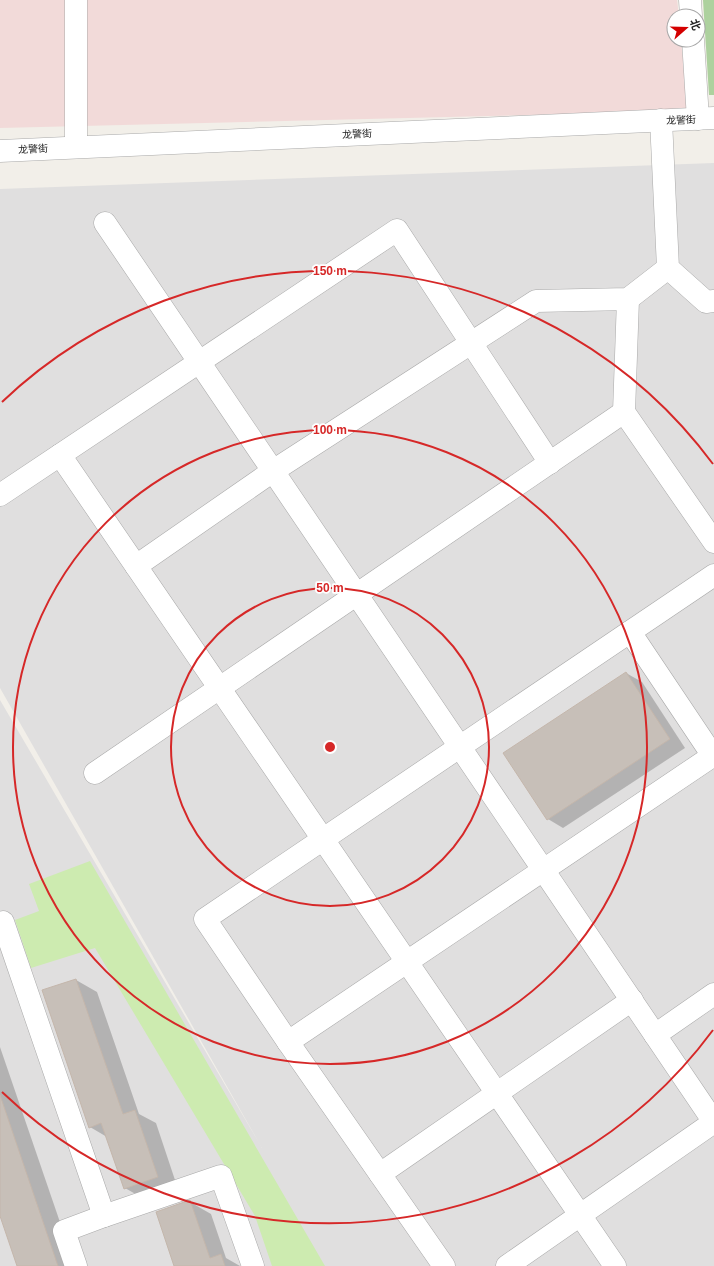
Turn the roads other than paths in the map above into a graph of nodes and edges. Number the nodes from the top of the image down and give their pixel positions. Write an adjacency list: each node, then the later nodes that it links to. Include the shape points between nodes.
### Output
1 (76, 0): 5 (street)
2 (694, 48): 3 (street)
3 (706, 119): 4 (street, 龙警街)
4 (661, 120): 5 (street, 龙警街); 8 (street)
5 (76, 147): 6 (street, 龙警街)
6 (0, 151)
7 (104, 223): 12 (street)
8 (668, 268): 9 (street); 10 (street, via 706,302)
9 (628, 299): 11 (street, via 536,300); 13 (street)
10 (714, 302)
11 (471, 343): 12 (street, via 397,230); 15 (street); 16 (street)
12 (199, 362): 14 (street); 16 (street)
13 (624, 412): 15 (street); 18 (street)
14 (60, 455): 17 (street); 19 (street)
15 (550, 463): 21 (street)
16 (273, 471): 19 (street); 21 (street)
17 (0, 495)
18 (714, 542)
19 (136, 566): 23 (street)
20 (714, 575): 22 (street)
21 (356, 595): 23 (street); 24 (street)
22 (630, 632): 24 (street); 25 (street)
23 (220, 688): 26 (street); 27 (street)
24 (460, 747): 27 (street); 28 (street)
25 (713, 756): 28 (street)
26 (95, 773)
27 (323, 839): 30 (street); 34 (street, via 205,919)
28 (543, 870): 30 (street); 32 (street)
29 (0, 923): 39 (street, via 3,922)
30 (407, 962): 34 (street); 35 (street)
31 (714, 994): 33 (street)
32 (632, 1000): 33 (street); 35 (street)
33 (654, 1034): 36 (street)
34 (288, 1042): 37 (street)
35 (497, 1094): 37 (street); 38 (street)
36 (714, 1122): 38 (street)
37 (380, 1174): 42 (street)
38 (580, 1215): 43 (street); 44 (street)
39 (104, 1216): 40 (street, via 64,1230); 41 (street, via 221,1176)
40 (76, 1266)
41 (253, 1266)
42 (444, 1266)
43 (507, 1266)
44 (615, 1266)

